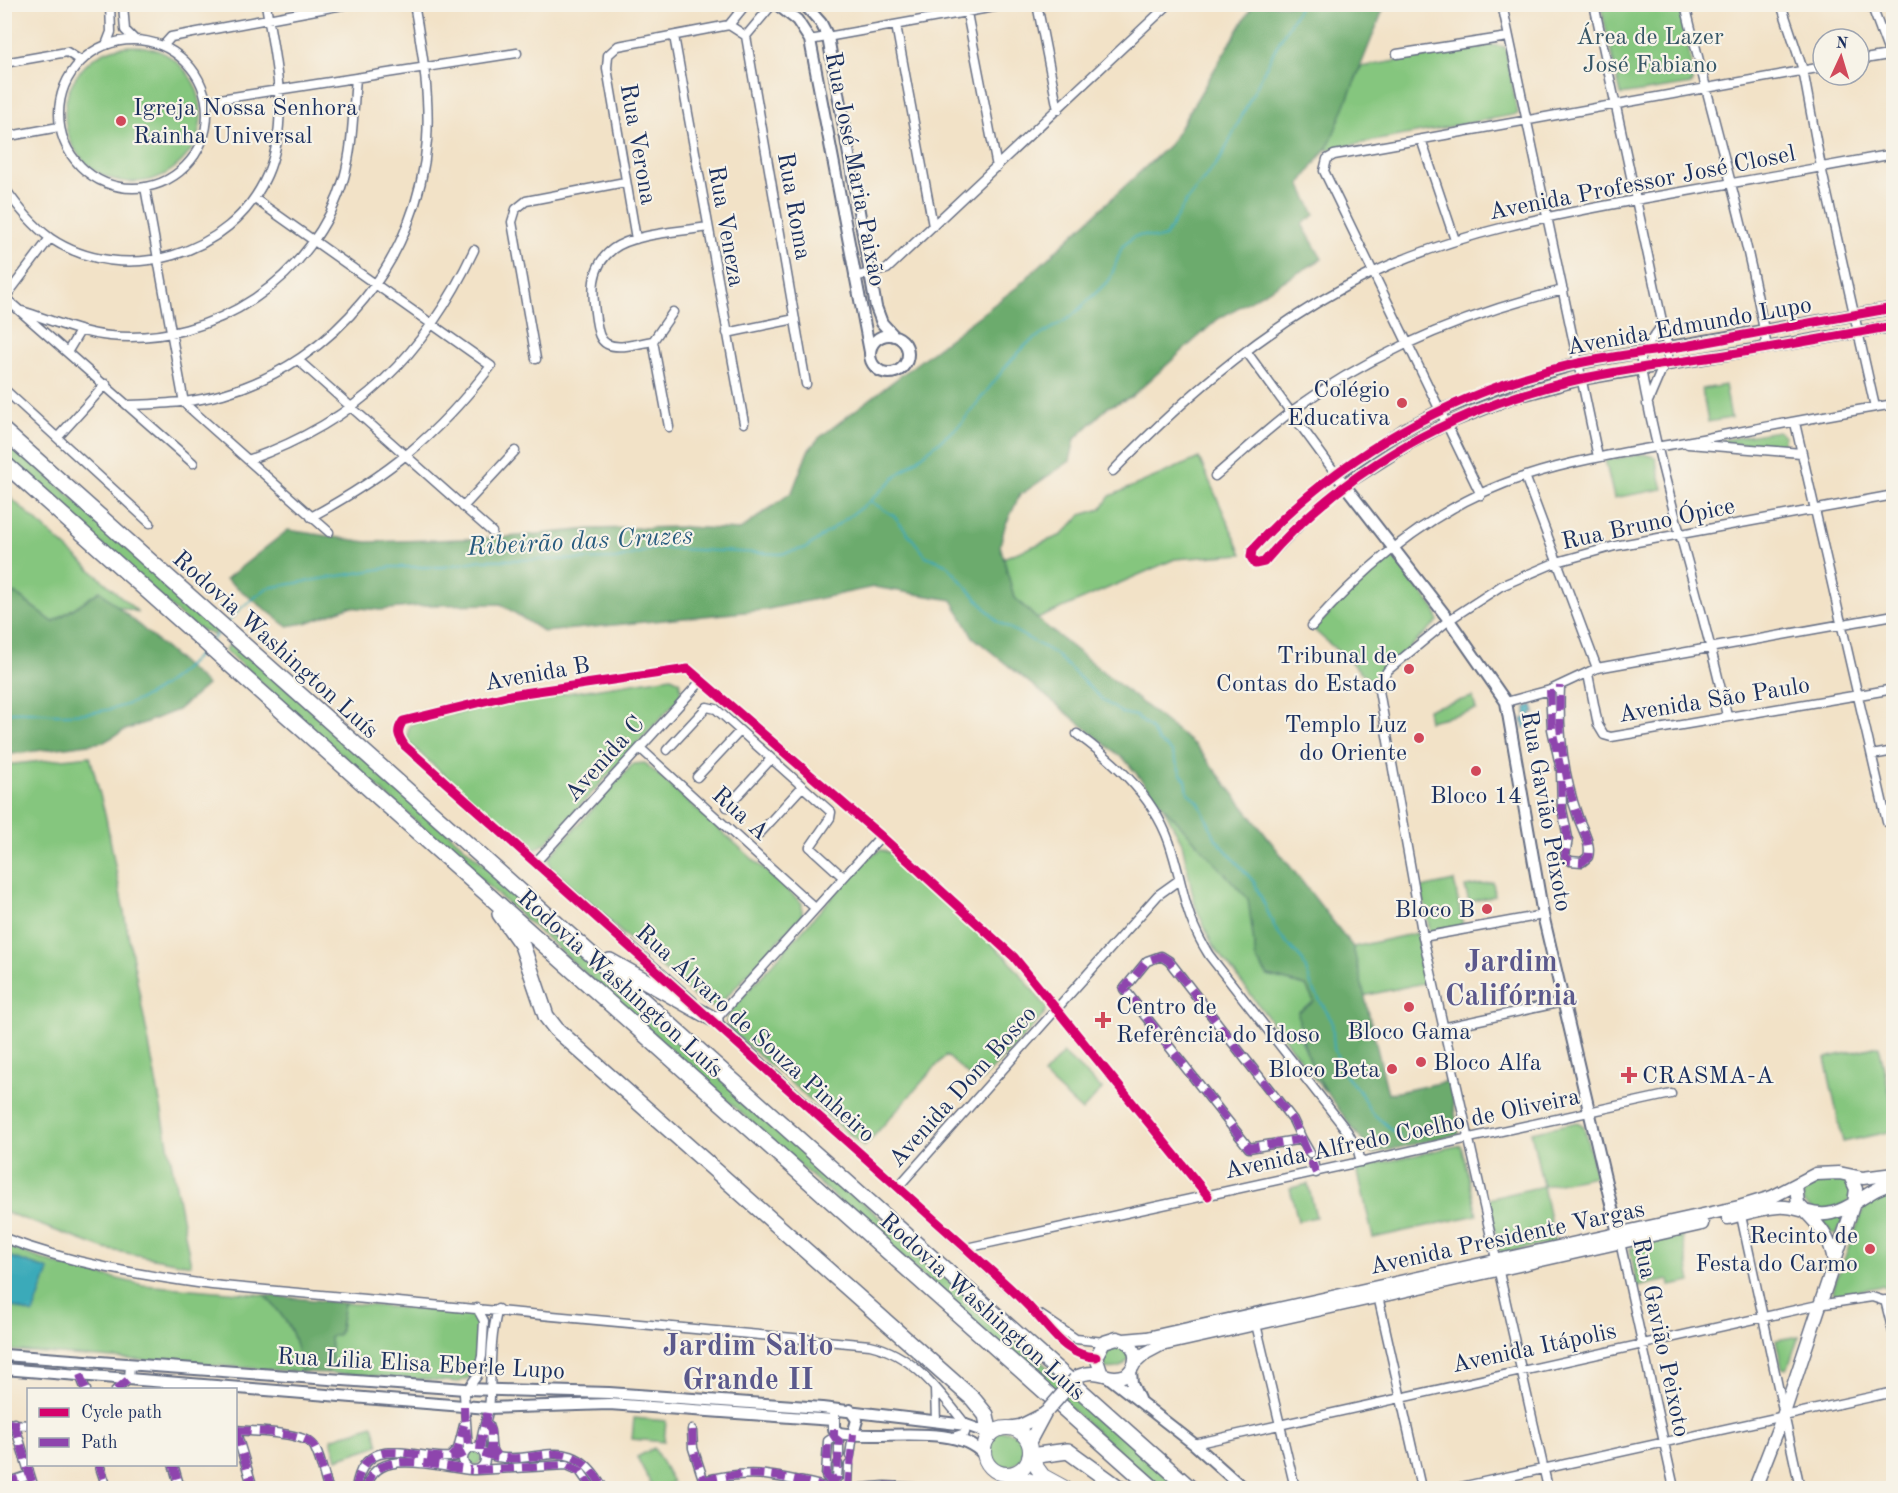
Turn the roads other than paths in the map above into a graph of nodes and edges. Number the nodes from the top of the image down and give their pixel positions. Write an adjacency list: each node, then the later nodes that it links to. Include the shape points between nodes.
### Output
1 (110, 4): 27 (street, via 111,32)
2 (123, 4): 25 (street, via 124,30)
3 (266, 4): 18 (street)
4 (348, 4): 18 (street)
5 (414, 4): 35 (street)
6 (746, 4): 19 (street)
7 (804, 4): 23 (street, Rua José Maria Paixão)
8 (1011, 4): 17 (street)
9 (1037, 4): 44 (street)
10 (1168, 4): 44 (street)
11 (1502, 4): 24 (street)
12 (1594, 4): 43 (street)
13 (1685, 4): 40 (street)
14 (1781, 4): 37 (street)
15 (1871, 4): 31 (street)
16 (774, 5): 22 (street); 26 (street, Rua José Maria Paixão, via 797,20)
17 (966, 13): 20 (street); 50 (street)
18 (268, 19): 28 (street, via 171,37); 41 (street)
19 (729, 25): 21 (street); 22 (street)
20 (896, 25): 23 (street); 59 (street)
21 (674, 36): 52 (street, Rua Verona, via 618,46 608,55 606,64); 60 (street, Rua Veneza)
22 (746, 36): 77 (street, Rua Roma)
23 (828, 37): 26 (street); 67 (street, Rua José Maria Paixão)
24 (1508, 37): 30 (street); 45 (street)
25 (135, 40): 27 (street); 28 (street)
26 (810, 40): 69 (street, Rua José Maria Paixão)
27 (106, 45): 33 (street)
28 (163, 46): 42 (street, via 196,74)
29 (517, 53): 35 (street)
30 (1397, 54)
31 (1892, 54): 32 (street); 38 (street)
32 (1871, 58)
33 (81, 61): 34 (street, via 67,52); 46 (street, via 65,84 59,105)
34 (4, 63)
35 (425, 68): 39 (street); 70 (street, via 427,140 422,178 400,242)
36 (1811, 69): 37 (street)
37 (1803, 70): 40 (street); 51 (street)
38 (1893, 73)
39 (356, 78): 41 (street); 64 (street, via 344,178 332,211)
40 (1705, 88): 43 (street); 53 (street)
41 (281, 91): 42 (street); 56 (street, via 276,145 268,174)
42 (207, 101): 55 (street, via 206,130 194,157 173,177)
43 (1616, 103): 45 (street); 57 (street)
44 (1058, 110): 50 (street)
45 (1526, 120): 48 (street); 58 (street)
46 (60, 127): 47 (street); 55 (street, via 70,154 90,175 116,187)
47 (4, 137)
48 (1421, 139): 63 (street); 68 (street, via 1334,155 1324,165)
49 (1893, 154): 51 (street, Avenida Professor José Closel)
50 (997, 167): 59 (street)
51 (1821, 167): 53 (street, Avenida Professor José Closel); 76 (street)
52 (625, 182): 62 (street, Rua Verona); 95 (street, via 526,201 514,212 512,222)
53 (1733, 183): 57 (street, Avenida Professor José Closel); 82 (street)
54 (4, 187): 61 (street, via 32,223)
55 (145, 188): 66 (street)
56 (255, 199): 64 (street); 66 (street, via 212,238 187,252)
57 (1635, 201): 58 (street, Avenida Professor José Closel); 78 (street)
58 (1548, 216): 63 (street, Avenida Professor José Closel); 71 (street)
59 (933, 226): 67 (street, via 887,269)
60 (707, 227): 62 (street); 85 (street, Rua Veneza)
61 (51, 238): 66 (street, via 92,256 137,262); 72 (street)
62 (636, 239): 87 (street, via 607,254 594,277 592,294 603,341 617,346)
63 (1455, 240): 68 (street, Avenida Professor José Closel)
64 (314, 241): 70 (street); 84 (street, via 292,268 237,310)
65 (474, 250): 79 (street)
66 (158, 260): 84 (street)
67 (870, 273): 69 (street); 86 (street, Rua José Maria Paixão, via 877,313)
68 (1372, 273): 88 (street); 92 (street, Avenida Professor José Closel, via 1295,317)
69 (854, 277): 93 (street, Rua José Maria Paixão)
70 (376, 285): 79 (street); 96 (street, via 340,326)
71 (1563, 290): 88 (street, via 1497,307); 97 (street)
72 (5, 298): 74 (street)
73 (1893, 308): 76 (street, Avenida Edmundo Lupo)
74 (22, 311): 81 (street); 91 (street)
75 (673, 312): 87 (street)
76 (1854, 315): 82 (street, Avenida Edmundo Lupo); 83 (street)
77 (795, 319): 85 (street); 102 (street, Rua Roma)
78 (1663, 324): 90 (street); 94 (street)
79 (433, 325): 109 (street, via 396,369); 122 (street, via 491,366 452,413)
80 (1893, 326): 83 (street, Avenida Edmundo Lupo)
81 (80, 331): 84 (street, via 141,337); 91 (street)
82 (1765, 332): 89 (street); 90 (street, Avenida Edmundo Lupo)
83 (1858, 332): 89 (street, Avenida Edmundo Lupo); 108 (street)
84 (171, 333): 104 (street)
85 (727, 333): 112 (street, Rua Veneza)
86 (894, 336): 93 (street, via 878,338); 93 (street, via 908,351 905,364 899,369 879,370)
87 (653, 341): 115 (street)
88 (1407, 342): 110 (street); 111 (street, via 1366,363)
89 (1767, 348): 98 (street, Avenida Edmundo Lupo)
90 (1668, 349): 94 (street, Avenida Edmundo Lupo); 98 (street)
91 (68, 351): 101 (street)
92 (1246, 351): 111 (street); 127 (street, Avenida Professor José Closel, via 1164,420)
93 (870, 352)
94 (1641, 354): 97 (street, Avenida Edmundo Lupo); 99 (street)
95 (536, 358)
96 (298, 360): 104 (street, via 262,380); 109 (street)
97 (1580, 363): 100 (street); 110 (street, Avenida Edmundo Lupo, via 1513,382)
98 (1668, 364): 99 (street, Avenida Edmundo Lupo); 105 (street, via 1657,378)
99 (1641, 369): 100 (street, Avenida Edmundo Lupo); 105 (street)
100 (1582, 379): 114 (street, Avenida Edmundo Lupo, via 1511,398); 123 (street)
101 (106, 384): 107 (street); 117 (street)
102 (806, 384)
103 (4, 389): 117 (street)
104 (184, 403): 107 (street); 124 (street)
105 (1647, 404): 119 (street)
106 (1893, 404): 108 (street)
107 (129, 405): 125 (street)
108 (1875, 407): 113 (street)
109 (352, 408): 122 (street); 124 (street, via 302,438)
110 (1439, 411): 114 (street); 128 (street, Avenida Edmundo Lupo)
111 (1290, 412): 128 (street); 129 (street)
112 (744, 423)
113 (1795, 423): 118 (street); 121 (street)
114 (1446, 424): 131 (street, Avenida Edmundo Lupo); 132 (street)
115 (669, 427)
116 (4, 431): 177 (highway, Rodovia Washington Luís)
117 (58, 437): 137 (street)
118 (1677, 444): 119 (street); 121 (street)
119 (1658, 447): 123 (street); 140 (street)
120 (515, 451): 134 (street)
121 (1801, 453): 135 (street)
122 (407, 457): 134 (street); 136 (street)
123 (1599, 457): 130 (street)
124 (248, 460): 136 (street)
125 (193, 463)
126 (4, 464): 176 (highway, Rodovia Washington Luís)
127 (1113, 471)
128 (1336, 474): 131 (street); 131 (street, Avenida Edmundo Lupo, via 1255,546 1251,553 1255,564 1264,562)
129 (1215, 476)
130 (1525, 476): 132 (street); 142 (street)
131 (1344, 485): 141 (street)
132 (1481, 495): 141 (street, via 1434,520)
133 (1893, 495): 135 (street, Rua Bruno Ópice)
134 (464, 507): 139 (street)
135 (1815, 510): 140 (street, Rua Bruno Ópice); 145 (street)
136 (311, 517): 138 (street)
137 (150, 523)
138 (329, 532)
139 (492, 532)
140 (1679, 534): 142 (street, Rua Bruno Ópice); 147 (street)
141 (1394, 548): 144 (street); 146 (street)
142 (1557, 562): 144 (street, Rua Bruno Ópice, via 1501,586); 148 (street)
143 (1893, 615): 145 (street)
144 (1449, 620): 155 (street); 180 (street, Rua Bruno Ópice, via 1388,670 1378,685)
145 (1842, 624): 147 (street); 154 (street)
146 (1312, 626)
147 (1712, 648): 148 (street); 156 (street)
148 (1596, 668): 149 (street)
149 (1588, 674): 151 (street); 156 (street, Avenida São Paulo, via 1598,724 1604,735)
150 (702, 680): 157 (street, Avenida B, via 688,669 510,695 409,719); 161 (street, Avenida C); 172 (street)
151 (1560, 686): 153 (street); 158 (street)
152 (1893, 689): 154 (street, Avenida São Paulo)
153 (1550, 690): 155 (street); 158 (street)
154 (1857, 696): 156 (street, Avenida São Paulo); 164 (street)
155 (1506, 702): 179 (street, Rua Gavião Peixoto)
156 (1727, 716)
157 (399, 728): 173 (street, Rua Álvaro de Souza Pinheiro, via 398,737 405,746)
158 (1555, 729): 166 (street)
159 (740, 731): 162 (street, via 716,709 707,707); 165 (street); 167 (street)
160 (1077, 734): 175 (street, via 1132,782 1156,815 1172,850)
161 (640, 748): 173 (street, Avenida C); 178 (street, Rua A)
162 (667, 750)
163 (1893, 751): 164 (street)
164 (1872, 755): 170 (street)
165 (771, 759): 168 (street); 169 (street)
166 (1564, 770): 166 (street, via 1562,809 1569,838 1565,856 1570,861 1582,862 1588,857 1589,847)
167 (698, 777)
168 (802, 787): 171 (street); 174 (street, via 832,815 810,847)
169 (727, 807)
170 (1887, 822)
171 (760, 833)
172 (881, 836): 174 (street); 182 (street, via 1014,957)
173 (535, 863): 183 (street, Rua Álvaro de Souza Pinheiro)
174 (843, 877): 178 (street)
175 (1179, 880): 182 (street, Avenida Dom Bosco, via 1158,895); 189 (street, via 1191,924 1209,955 1347,1131)
176 (485, 892): 260 (highway, via 522,945 546,1016 556,1029 973,1399 986,1415); 294 (highway, Rodovia Washington Luís)
177 (540, 908): 183 (highway, via 628,973); 295 (highway, Rodovia Washington Luís)
178 (815, 908): 183 (street)
179 (1543, 915): 180 (street); 181 (street, Rua Gavião Peixoto)
180 (1423, 937): 184 (street)
181 (1562, 1002): 184 (street); 186 (street, Rua Gavião Peixoto)
182 (1057, 1010): 195 (street, Avenida Dom Bosco); 196 (street)
183 (715, 1020): 195 (street, Rua Álvaro de Souza Pinheiro)
184 (1442, 1028): 188 (street)
185 (1671, 1094): 186 (street, Avenida Alfredo Coelho de Oliveira)
186 (1587, 1112): 188 (street, Avenida Alfredo Coelho de Oliveira); 201 (street, Rua Gavião Peixoto)
187 (1302, 1139): 187 (street, via 1293,1120 1169,961 1161,956 1147,961 1124,989 1249,1148); 190 (street)
188 (1470, 1140): 189 (street, Avenida Alfredo Coelho de Oliveira); 204 (street)
189 (1360, 1162): 190 (street, Avenida Alfredo Coelho de Oliveira)
190 (1316, 1173): 196 (street, Avenida Alfredo Coelho de Oliveira)
191 (1893, 1174): 192 (main road, Avenida Presidente Vargas, via 1876,1178)
192 (1850, 1176): 194 (main road, Avenida Presidente Vargas, via 1828,1172); 197 (main road, via 1856,1189)
193 (1893, 1183): 197 (main road, Avenida Presidente Vargas, via 1871,1190)
194 (1796, 1185): 198 (main road); 199 (main road, Avenida Presidente Vargas)
195 (898, 1187): 202 (street, Rua Álvaro de Souza Pinheiro)
196 (1208, 1196): 202 (street, Avenida Alfredo Coelho de Oliveira)
197 (1854, 1203): 198 (main road, Avenida Presidente Vargas, via 1821,1215); 203 (main road)
198 (1802, 1209): 199 (main road, Avenida Presidente Vargas); 203 (main road, via 1826,1233)
199 (1740, 1211): 201 (main road, Avenida Presidente Vargas); 212 (street)
200 (4, 1238): 209 (street, via 38,1251 131,1274)
201 (1619, 1238): 204 (main road, Avenida Presidente Vargas); 217 (street, Rua Gavião Peixoto)
202 (966, 1248): 211 (street, Rua Álvaro de Souza Pinheiro)
203 (1834, 1262): 208 (main road)
204 (1498, 1264): 205 (main road, Avenida Presidente Vargas); 213 (main road, Avenida Presidente Vargas); 224 (street)
205 (1378, 1296): 213 (main road, Avenida Presidente Vargas); 238 (street)
206 (1885, 1300): 207 (street); 208 (street, Avenida Itápolis, via 1865,1297); 214 (street)
207 (1893, 1304)
208 (1818, 1305): 212 (street, Avenida Itápolis); 246 (main road)
209 (477, 1308): 210 (street); 234 (street, via 484,1321 482,1356 477,1376)
210 (498, 1309): 231 (street, via 870,1344 905,1358); 236 (street)
211 (1036, 1313): 216 (street, Rua Álvaro de Souza Pinheiro, via 1076,1339); 220 (street, Rua Álvaro de Souza Pinheiro, via 1064,1345)
212 (1764, 1316): 217 (street, Avenida Itápolis); 246 (street)
213 (1255, 1319): 215 (main road, Avenida Presidente Vargas); 222 (main road, Avenida Presidente Vargas, via 1161,1345); 251 (street)
214 (1893, 1336)
215 (1124, 1340): 216 (main road); 222 (main road, via 1134,1350)
216 (1104, 1342): 220 (main road)
217 (1643, 1344): 224 (street, Avenida Itápolis); 262 (street, Rua Gavião Peixoto)
218 (4, 1355): 219 (street, Rua Lilia Elisa Eberle Lupo)
219 (45, 1358): 221 (street, Rua Lilia Elisa Eberle Lupo); 225 (street)
220 (1096, 1358): 226 (main road); 228 (main road)
221 (130, 1365): 229 (street, Rua Lilia Elisa Eberle Lupo); 230 (street)
222 (1133, 1367): 226 (main road, via 1120,1377); 240 (street, via 1132,1384)
223 (4, 1369): 225 (street, Rua Lilia Elisa Eberle Lupo)
224 (1522, 1369): 238 (street, Avenida Itápolis); 272 (street)
225 (44, 1372): 227 (street, Rua Lilia Elisa Eberle Lupo)
226 (1104, 1374): 228 (main road); 240 (street)
227 (80, 1375): 230 (street, Rua Lilia Elisa Eberle Lupo); 232 (street)
228 (1076, 1377): 244 (main road, bridge)
229 (301, 1378): 234 (street, Rua Lilia Elisa Eberle Lupo); 235 (street)
230 (129, 1379): 233 (street); 235 (street, Rua Lilia Elisa Eberle Lupo)
231 (934, 1385): 248 (street); 254 (street)
232 (86, 1388)
233 (117, 1388)
234 (465, 1389): 236 (street, Rua Lilia Elisa Eberle Lupo); 241 (street)
235 (300, 1391): 241 (street, Rua Lilia Elisa Eberle Lupo)
236 (490, 1391): 239 (street, Rua Lilia Elisa Eberle Lupo, via 609,1393); 242 (street)
237 (1893, 1392): 246 (street)
238 (1401, 1396): 251 (street, Avenida Itápolis); 298 (street)
239 (722, 1401): 245 (street); 250 (street, Rua Lilia Elisa Eberle Lupo)
240 (1140, 1402): 263 (street)
241 (464, 1406): 242 (street, Rua Lilia Elisa Eberle Lupo); 253 (street)
242 (488, 1408): 245 (street, Rua Lilia Elisa Eberle Lupo, via 609,1404); 247 (street)
243 (850, 1410): 248 (street); 250 (street); 259 (street, via 857,1420)
244 (1046, 1412): 255 (main road, via 1020,1426); 266 (main road)
245 (720, 1413): 250 (street, Rua Lilia Elisa Eberle Lupo)
246 (1783, 1416): 262 (street); 302 (main road); 303 (street)
247 (486, 1422): 264 (street); 269 (street, via 491,1431 491,1449)
248 (936, 1422): 254 (street)
249 (9, 1423): 252 (street); 274 (street)
250 (834, 1424): 259 (street, Rua Lilia Elisa Eberle Lupo, via 839,1433); 278 (street, via 827,1452 826,1476); 278 (street, via 839,1460 837,1478)
251 (1281, 1424): 263 (street, Avenida Itápolis); 297 (street)
252 (27, 1425)
253 (464, 1425): 265 (street, via 468,1432); 268 (street, via 458,1449)
254 (966, 1425): 260 (street); 261 (street, via 965,1433)
255 (1006, 1428): 260 (highway); 266 (highway, via 1018,1430)
256 (692, 1430): 277 (street, via 693,1448)
257 (237, 1431): 283 (street, via 297,1436 311,1442)
258 (237, 1434): 282 (street)
259 (853, 1434): 261 (street, Rua Lilia Elisa Eberle Lupo); 288 (street)
260 (989, 1436): 267 (highway)
261 (953, 1437): 267 (street, Rua Lilia Elisa Eberle Lupo, via 969,1442)
262 (1663, 1442): 272 (street); 301 (street, Rua Gavião Peixoto)
263 (1194, 1444): 296 (street)
264 (481, 1451): 265 (street); 269 (street); 273 (street, via 485,1461)
265 (466, 1452): 268 (street); 273 (street, via 463,1461)
266 (1030, 1452): 275 (highway, via 1020,1471); 292 (highway, via 1043,1476); 293 (highway, via 1068,1451)
267 (983, 1454): 275 (highway, via 991,1468)
268 (445, 1458): 284 (street, via 387,1452 364,1468)
269 (499, 1458): 287 (street, via 573,1456 590,1466)
270 (100, 1466): 280 (street)
271 (174, 1466): 281 (street)
272 (1543, 1469): 299 (street); 300 (street)
273 (474, 1470): 285 (street, via 393,1462 376,1470); 286 (street, via 567,1465 580,1471)
274 (30, 1475): 276 (street); 279 (street)
275 (1005, 1475): 291 (highway)
276 (4, 1484)
277 (705, 1485): 278 (street, via 725,1475 770,1474)
278 (830, 1486)
279 (34, 1488)
280 (107, 1488)
281 (180, 1488)
282 (253, 1488)
283 (328, 1488)
284 (356, 1488)
285 (367, 1488)
286 (592, 1488)
287 (603, 1488)
288 (848, 1488)
289 (861, 1488): 290 (street)
290 (927, 1488)
291 (1050, 1488)
292 (1065, 1488)
293 (1119, 1488)
294 (1153, 1488)
295 (1190, 1488)
296 (1243, 1488)
297 (1295, 1488)
298 (1420, 1488)
299 (1456, 1488)
300 (1548, 1488)
301 (1674, 1488)
302 (1755, 1488)
303 (1800, 1488)

